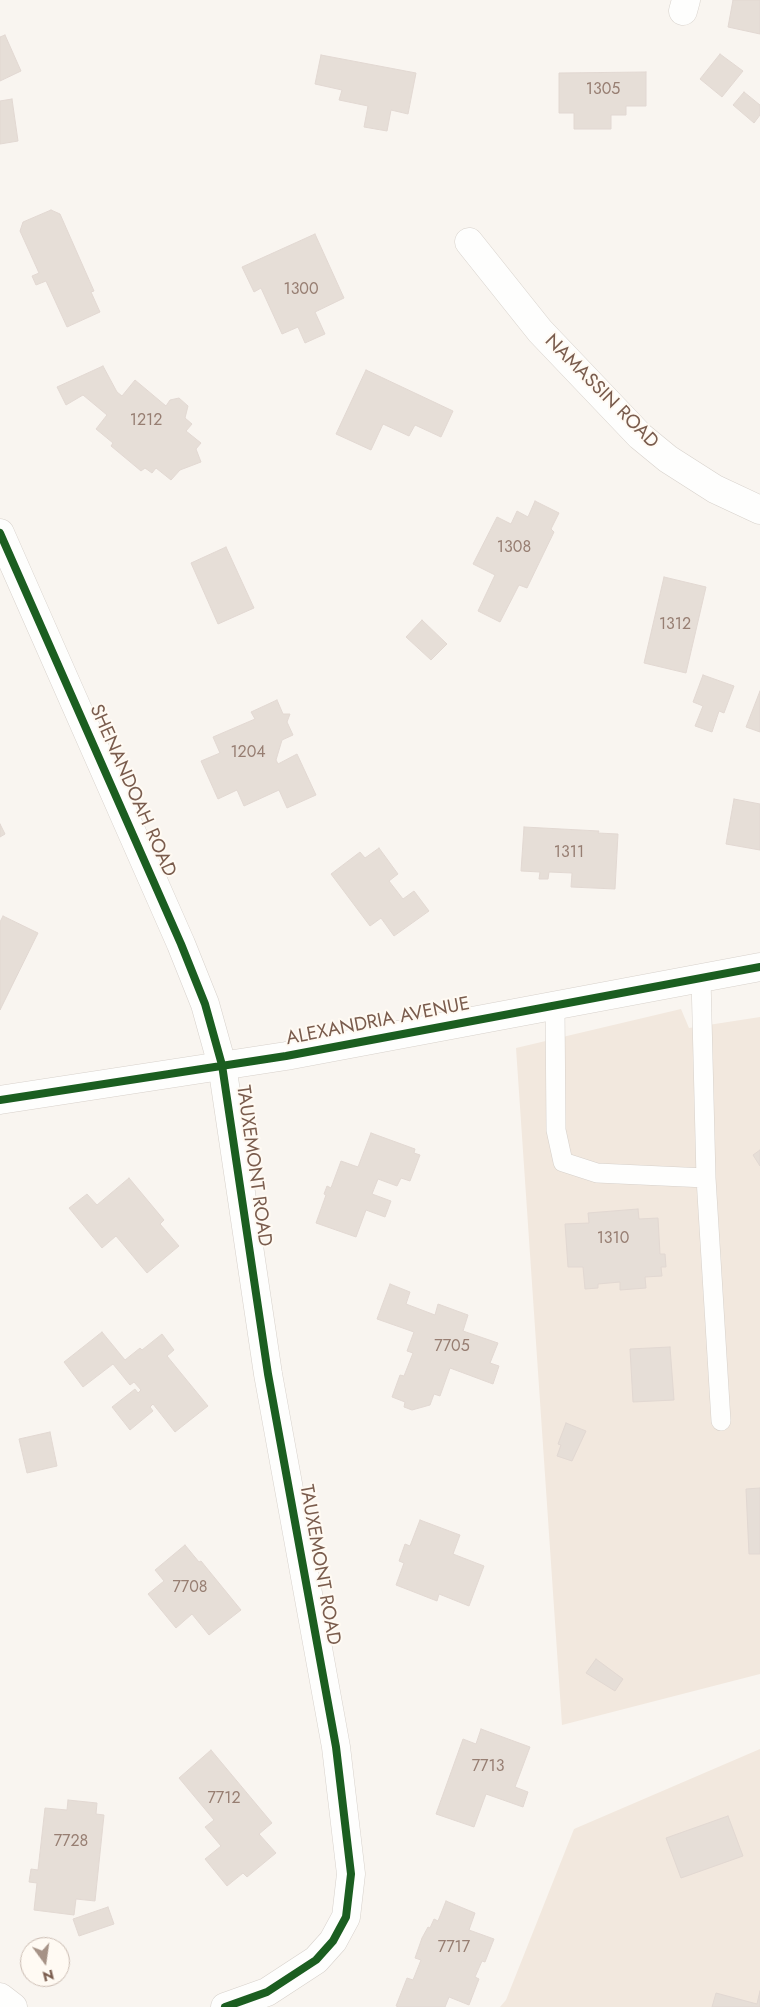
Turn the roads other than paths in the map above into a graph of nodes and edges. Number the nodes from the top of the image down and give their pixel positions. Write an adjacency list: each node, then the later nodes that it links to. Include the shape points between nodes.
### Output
1 (469, 242): 2 (street, NAMASSIN ROAD, via 540,331 640,436 668,459 716,489)
2 (760, 510)
3 (0, 533): 7 (street, SHENANDOAH ROAD, via 181,944 205,1004)
4 (760, 967): 5 (street, ALEXANDRIA AVENUE)
5 (701, 978): 6 (street, ALEXANDRIA AVENUE); 9 (lane)
6 (554, 1005): 7 (street, ALEXANDRIA AVENUE); 9 (lane, via 556,1130 563,1162 597,1173)
7 (222, 1066): 8 (street, ALEXANDRIA AVENUE); 13 (street, TAUXEMONT ROAD, via 268,1374 336,1747 351,1874 346,1917 334,1941 316,1960 267,1992)
8 (0, 1100)
9 (706, 1178): 10 (lane)
10 (721, 1421)
11 (0, 1996): 12 (street)
12 (13, 2007)
13 (225, 2007)

